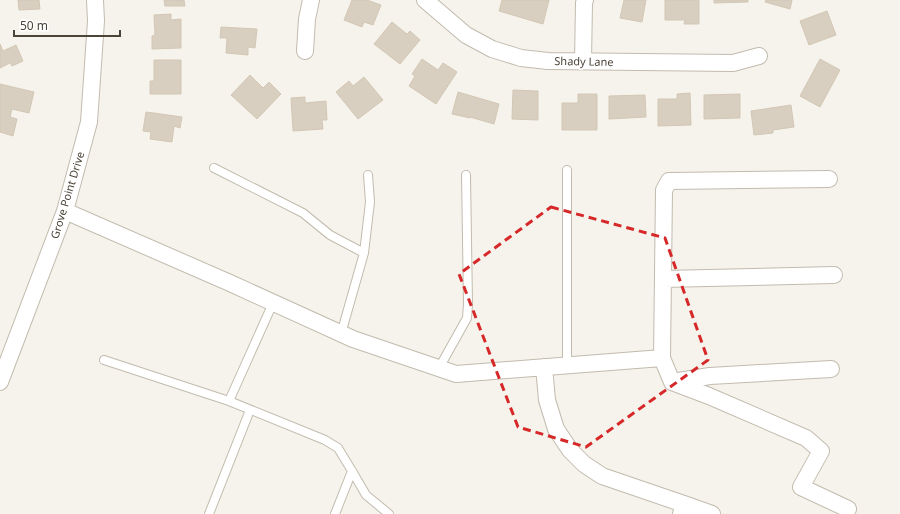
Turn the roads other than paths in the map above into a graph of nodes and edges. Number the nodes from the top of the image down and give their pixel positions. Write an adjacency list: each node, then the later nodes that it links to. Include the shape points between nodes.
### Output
1 (95, 0): 13 (street, Grove Point Drive, via 96,21 89,122)
2 (311, 0): 5 (street, via 307,19)
3 (425, 0): 7 (street, Shady Lane, via 466,35 492,49 521,58)
4 (585, 0): 7 (street)
5 (306, 51)
6 (759, 56): 7 (street, Shady Lane, via 733,63)
7 (583, 61)
8 (214, 168): 14 (lane, via 303,213 330,235)
9 (567, 170): 21 (lane)
10 (368, 174): 14 (lane, via 370,202)
11 (466, 175): 23 (lane, via 467,318)
12 (829, 179): 16 (street, via 669,181 664,190)
13 (65, 211): 17 (street); 25 (street, Grove Point Drive)
14 (364, 253): 18 (lane)
15 (834, 276): 16 (street)
16 (663, 279): 19 (street)
17 (273, 303): 18 (street); 27 (lane)
18 (341, 334): 23 (street)
19 (662, 358): 21 (street); 26 (street)
20 (104, 360): 27 (lane)
21 (567, 365): 22 (street)
22 (544, 367): 23 (street, via 456,374); 30 (street, via 547,400 556,429 570,450 584,464 602,476)
23 (439, 368)
24 (831, 369): 26 (street, via 710,376)
25 (0, 382)
26 (672, 382): 31 (street, via 806,438 821,451 801,487)
27 (229, 401): 28 (lane)
28 (250, 410): 29 (lane, via 332,444 338,448); 32 (lane)
29 (352, 471): 33 (lane); 34 (lane, via 366,495)
30 (683, 509): 35 (street)
31 (848, 509)
32 (209, 514)
33 (335, 514)
34 (389, 514)
35 (712, 514)

